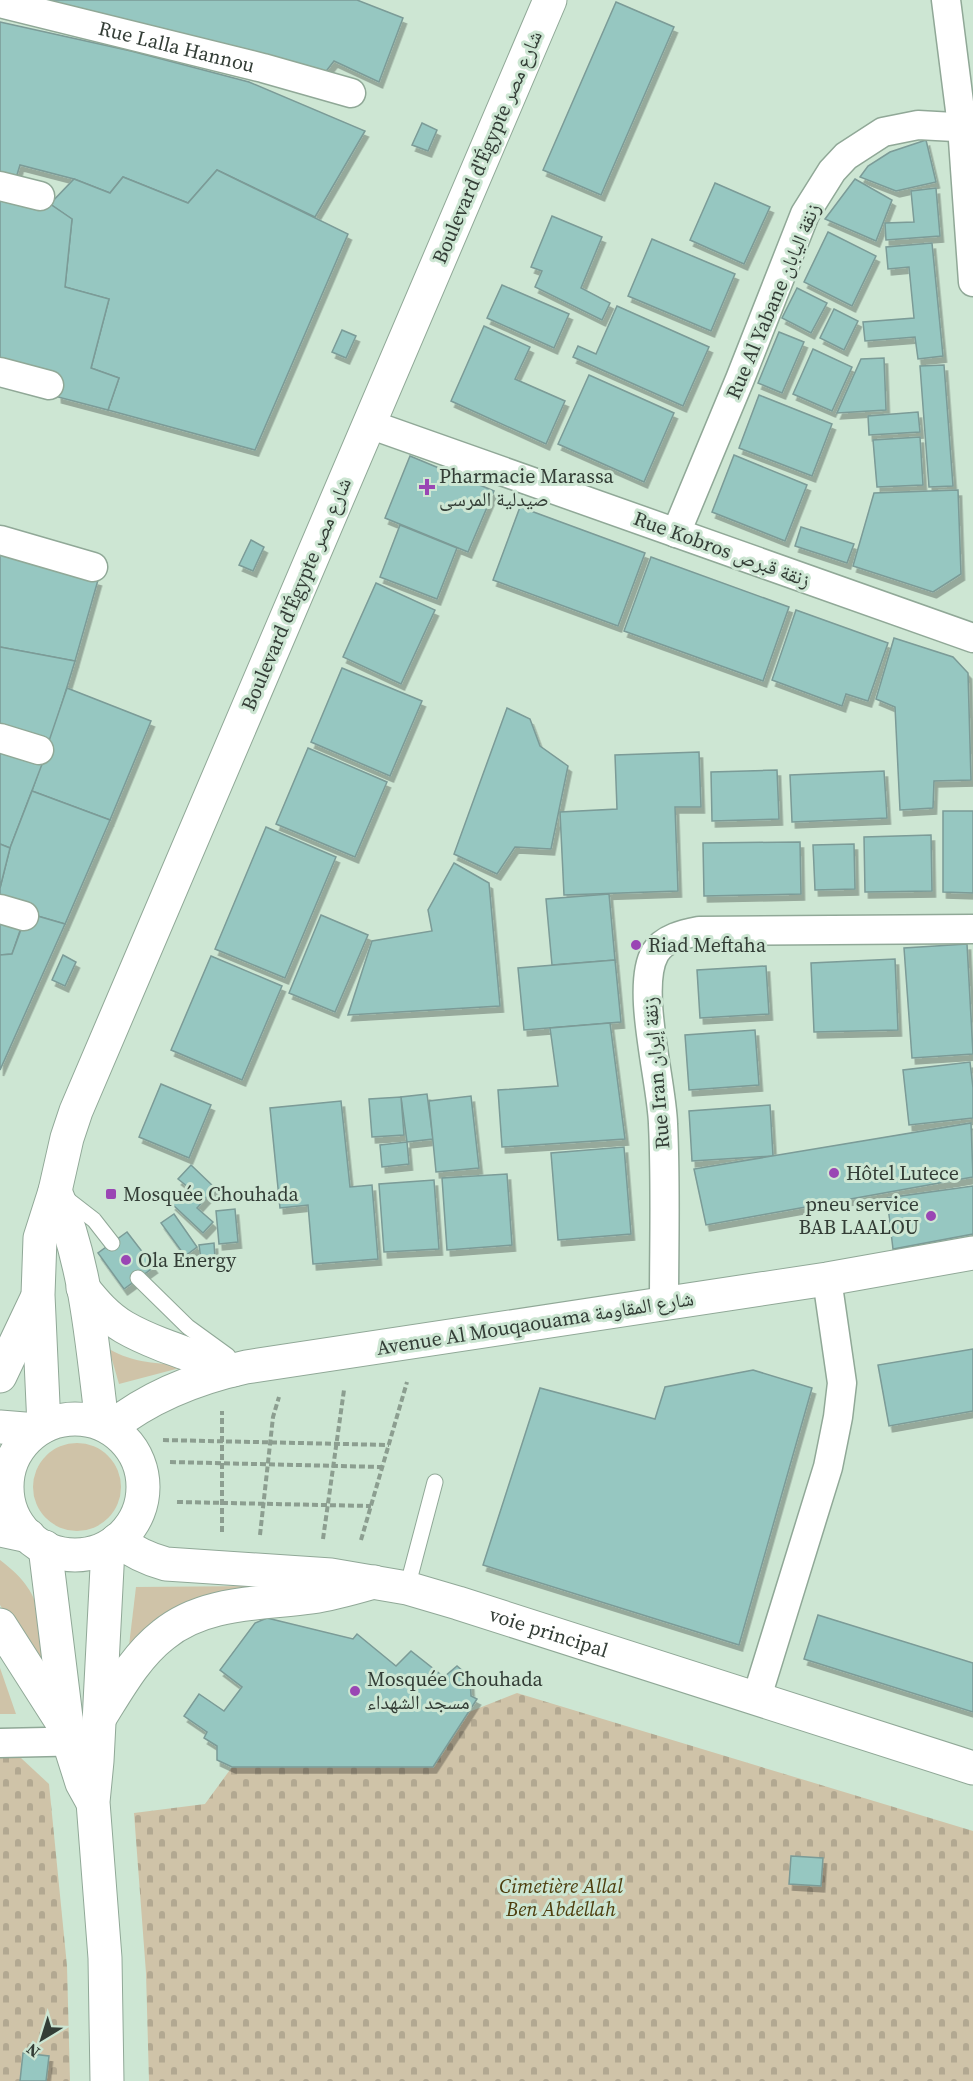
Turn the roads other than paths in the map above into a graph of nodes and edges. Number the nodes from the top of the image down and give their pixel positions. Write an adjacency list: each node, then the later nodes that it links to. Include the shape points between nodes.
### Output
1 (550, 0): 11 (main road, Boulevard d'Égypte شارع مصر)
2 (946, 0): 5 (street)
3 (0, 3): 4 (street, Rue Lalla Hannou)
4 (351, 93)
5 (968, 127): 8 (street); 12 (street, Rue Al Yabane زنقة اليابان, via 918,125 884,132 846,156 832,171 805,214)
6 (0, 186): 7 (street)
7 (40, 196)
8 (973, 282)
9 (0, 372): 10 (street)
10 (49, 385)
11 (369, 424): 12 (street, Rue Kobros زنقة قبرص); 19 (main road, Boulevard d'Égypte شارع مصر, via 87,1084 67,1138)
12 (676, 533): 15 (street, Rue Kobros زنقة قبرص)
13 (0, 540): 14 (street)
14 (93, 567)
15 (973, 638)
16 (0, 738): 17 (street)
17 (39, 750)
18 (973, 929): 26 (street, Rue Iran زنقة إيران, via 699,931 676,935 656,951 649,972 648,1006 663,1122)
19 (55, 1191): 20 (lane, via 82,1209); 24 (main road, via 73,1239); 25 (main road, Boulevard d'Égypte شارع مصر, via 40,1238)
20 (112, 1243)
21 (973, 1253): 23 (main road, Avenue Al Mouqaouama شارع المقاومة)
22 (138, 1278): 27 (lane, via 188,1327)
23 (827, 1279): 26 (main road, Avenue Al Mouqaouama شارع المقاومة); 38 (street, via 842,1383 838,1417 828,1467)
24 (83, 1288): 27 (main road, via 101,1309 139,1335); 29 (main road)
25 (38, 1295): 28 (main road); 31 (main road, Boulevard d'Égypte شارع مصر)
26 (664, 1303): 27 (main road, Avenue Al Mouqaouama شارع المقاومة)
27 (239, 1368): 29 (main road, Avenue Al Mouqaouama شارع المقاومة, via 185,1385)
28 (0, 1376)
29 (106, 1426): 31 (main road, via 88,1418 72,1418); 34 (main road, via 135,1455 142,1491 139,1510 130,1527)
30 (0, 1427): 31 (main road)
31 (40, 1428): 33 (main road, via 11,1461 6,1481 8,1501)
32 (435, 1482): 36 (lane)
33 (25, 1538): 34 (main road, via 70,1556 96,1554); 39 (main road)
34 (112, 1544): 35 (main road, voie principal, via 166,1564 331,1575); 39 (main road)
35 (374, 1582): 36 (main road, voie principal); 39 (main road, via 312,1597 226,1607 183,1622 147,1650)
36 (407, 1588): 38 (main road, voie principal)
37 (0, 1625): 39 (main road)
38 (756, 1700): 41 (main road, voie principal)
39 (83, 1733): 40 (street); 42 (main road, via 97,1761 93,1802 105,1958)
40 (0, 1743)
41 (973, 1768)
42 (107, 2081)

